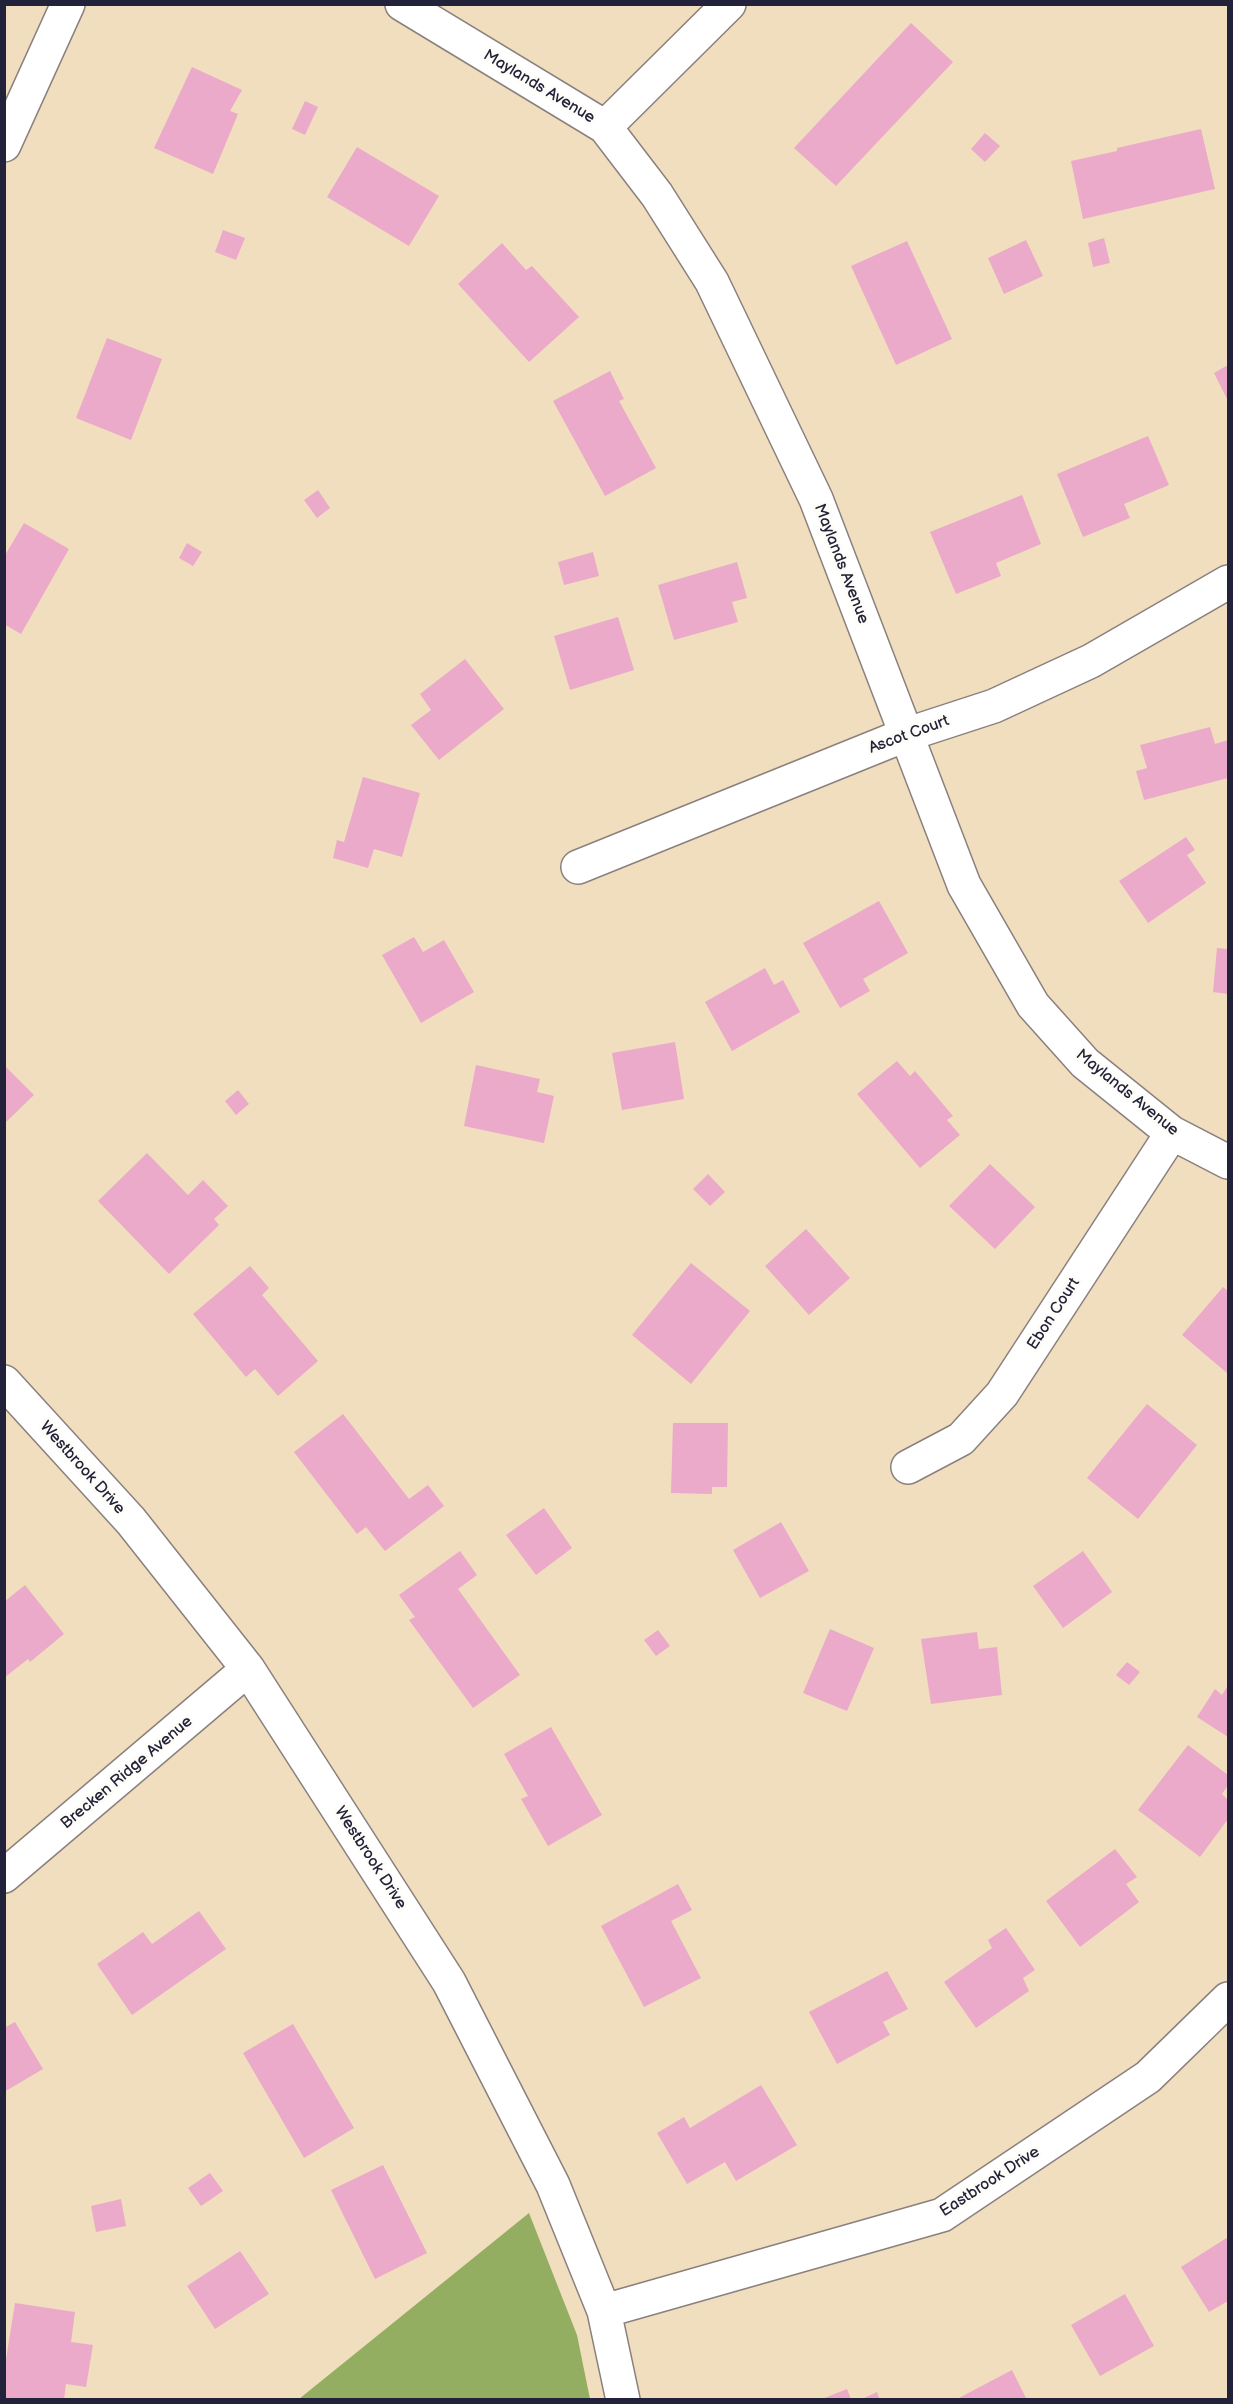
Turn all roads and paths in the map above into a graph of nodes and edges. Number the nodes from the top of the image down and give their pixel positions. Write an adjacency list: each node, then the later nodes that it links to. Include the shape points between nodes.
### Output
1 (68, 4): 5 (street)
2 (402, 4): 4 (street, Maylands Avenue)
3 (729, 4): 4 (street)
4 (605, 127): 7 (street, Maylands Avenue, via 657,195 712,282 816,499)
5 (4, 145)
6 (1228, 582): 7 (street, Ascot Court, via 1091,661 994,706)
7 (905, 735): 8 (street, Ascot Court); 9 (street, Maylands Avenue, via 964,885 1033,1005 1085,1063)
8 (578, 867)
9 (1172, 1133): 10 (street, Maylands Avenue); 12 (street, Ebon Court, via 1002,1394 962,1439)
10 (1228, 1162)
11 (4, 1382): 13 (street, Westbrook Drive, via 131,1521)
12 (908, 1467)
13 (248, 1670): 14 (street, Brecken Ridge Avenue); 16 (street, Westbrook Drive, via 449,1982 553,2185)
14 (4, 1875)
15 (1228, 1999): 16 (street, Eastbrook Drive, via 1149,2077 942,2215)
16 (604, 2311): 17 (street, Westbrook Drive)
17 (623, 2400)

